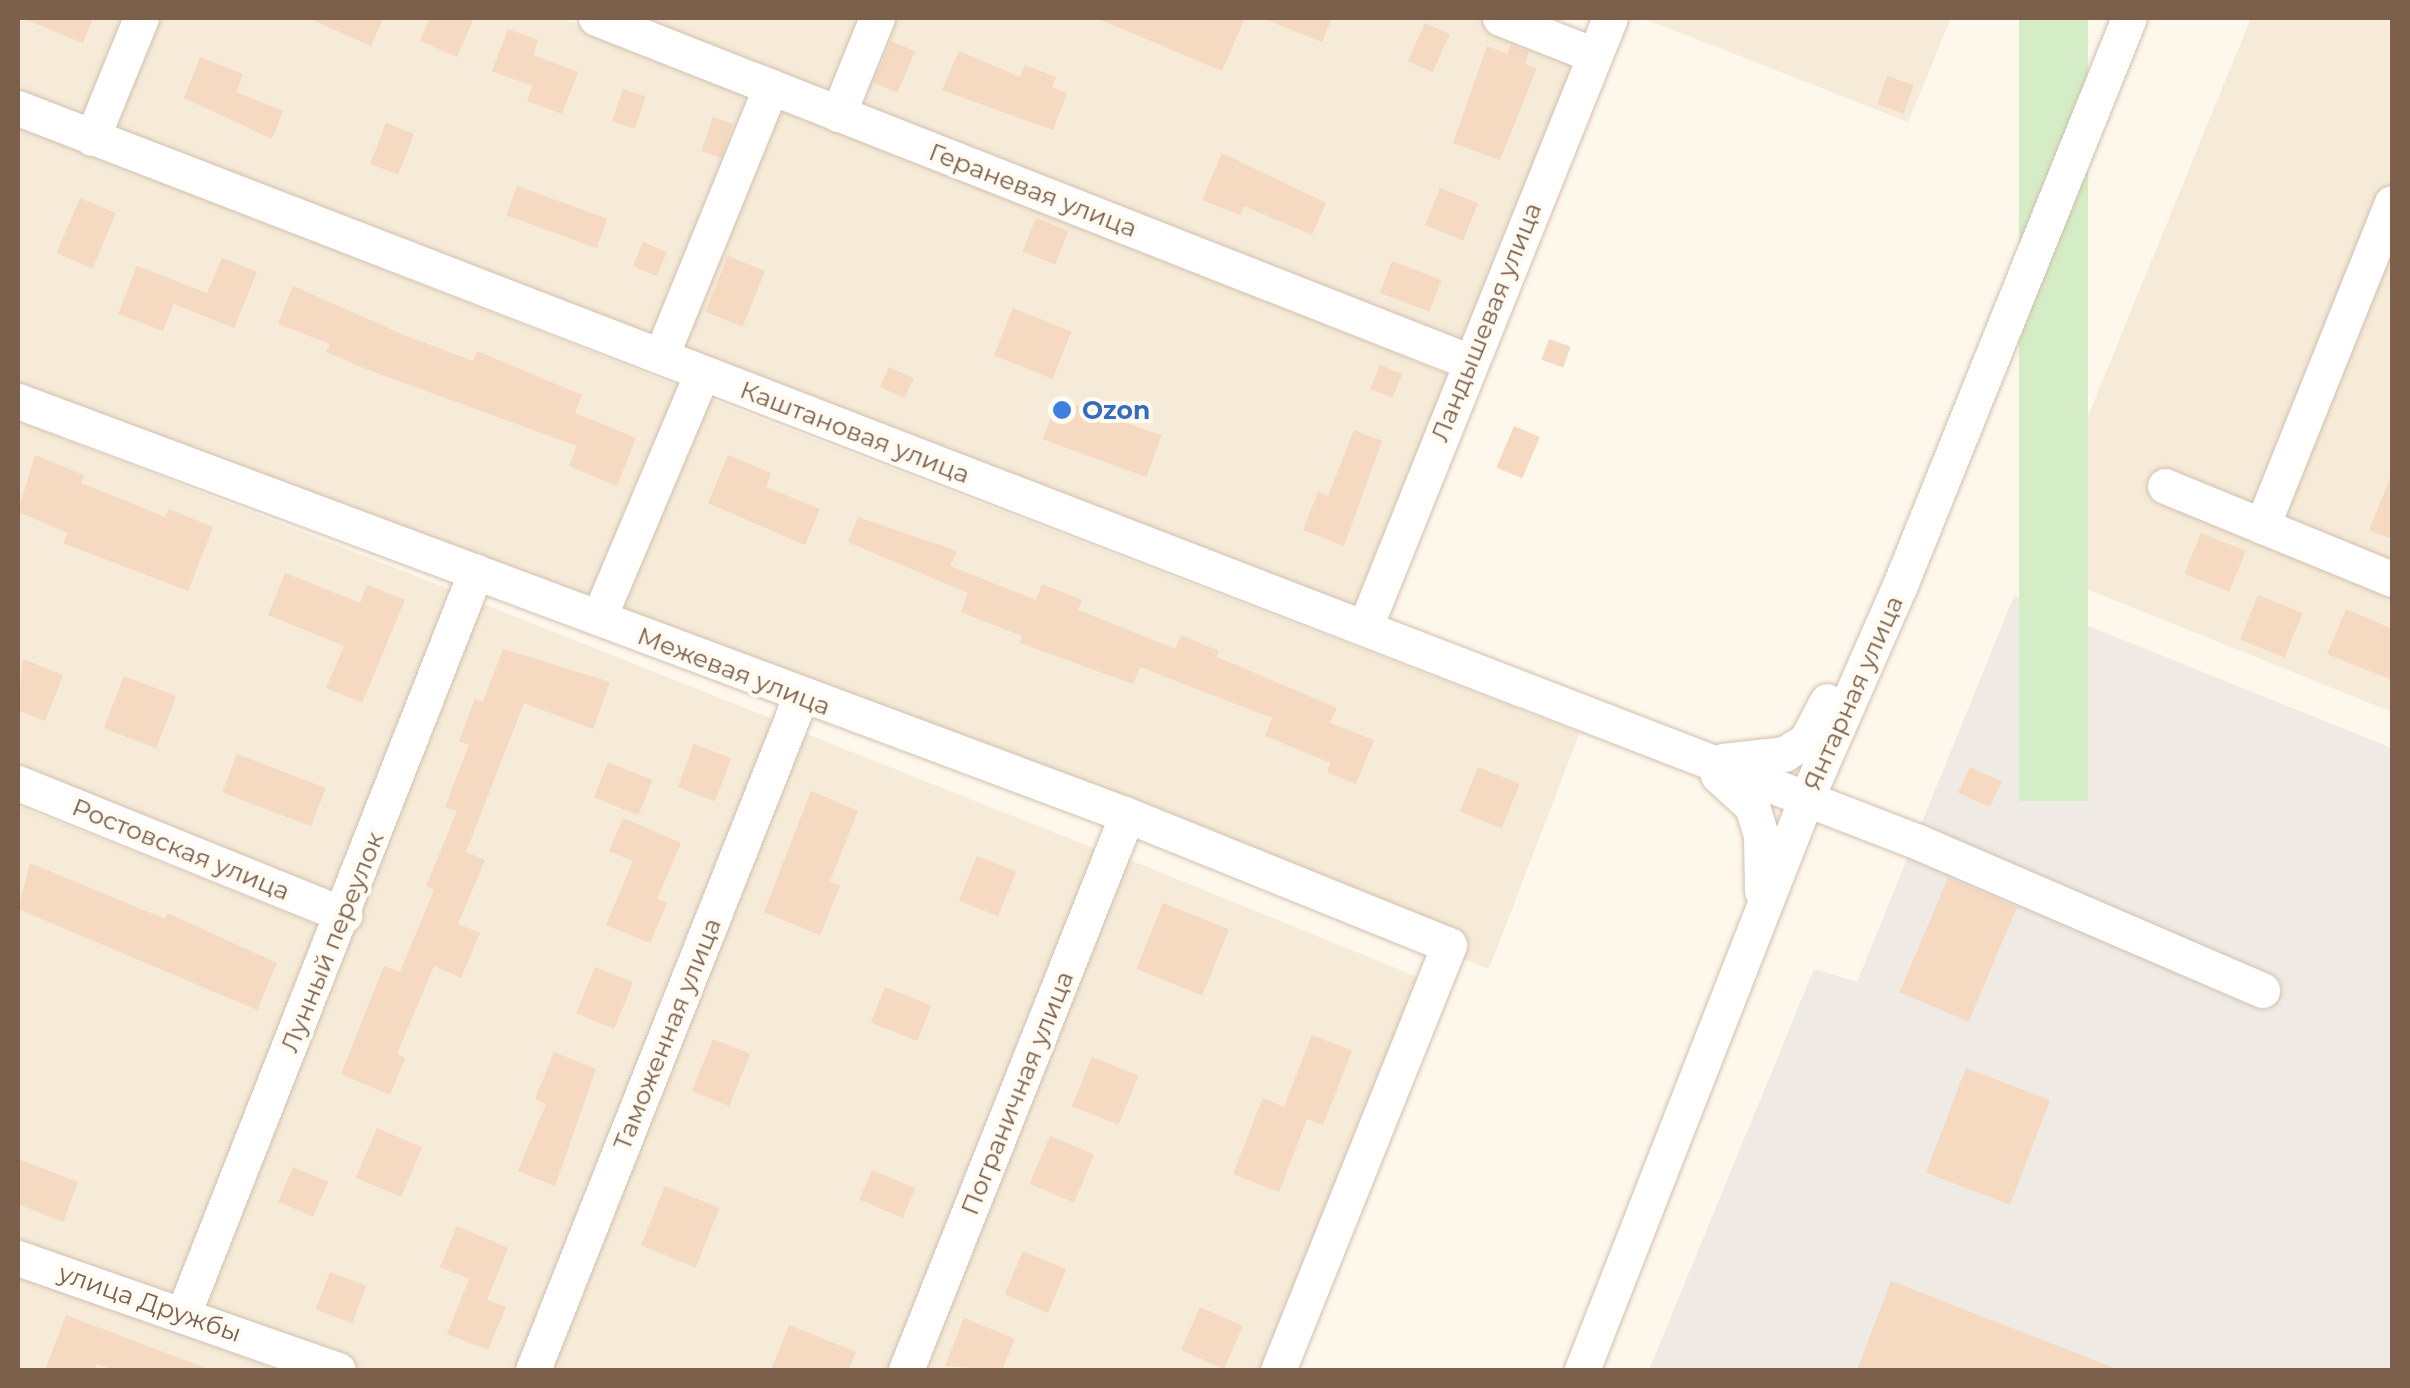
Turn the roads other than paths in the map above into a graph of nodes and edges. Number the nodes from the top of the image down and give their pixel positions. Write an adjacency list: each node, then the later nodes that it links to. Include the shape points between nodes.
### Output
1 (141, 18): 11 (street)
2 (596, 18): 8 (street, Гераневая улица)
3 (876, 18): 10 (street)
4 (1500, 18): 7 (street)
5 (1610, 18): 7 (street, Ландышевая улица)
6 (2129, 18): 21 (street, Янтарная улица)
7 (1594, 56): 14 (street, Ландышевая улица)
8 (771, 87): 10 (street, Гераневая улица); 13 (street)
9 (18, 108): 11 (street, Каштановая улица)
10 (838, 114): 14 (street, Гераневая улица)
11 (92, 138): 13 (street, Каштановая улица)
12 (2392, 204): 18 (street)
13 (661, 356): 15 (street, Каштановая улица)
14 (1470, 362): 23 (street, Ландышевая улица)
15 (702, 373): 22 (street); 23 (street, Каштановая улица)
16 (18, 401): 19 (street, Межевая улица)
17 (2166, 486): 18 (street)
18 (2262, 526): 20 (street)
19 (476, 571): 22 (street, Межевая улица); 30 (street, Лунный переулок)
20 (2392, 579)
21 (1900, 585): 25 (street, via 1806,741 1762,762); 27 (street, Янтарная улица)
22 (599, 618): 24 (street, Межевая улица)
23 (1365, 628): 25 (street, Каштановая улица)
24 (800, 698): 28 (street, Межевая улица); 35 (street, Таможенная улица)
25 (1692, 757): 27 (street, Каштановая улица); 29 (street, via 1752,806 1761,835)
26 (18, 783): 30 (street, Ростовская улица)
27 (1806, 799): 29 (street, Янтарная улица); 31 (street, Каштановая улица)
28 (1128, 815): 36 (street, Пограничная улица); 37 (street, Межевая улица, via 1449,945)
29 (1762, 913): 38 (street, Янтарная улица)
30 (344, 916): 33 (street, Лунный переулок)
31 (2262, 990)
32 (18, 1258): 33 (street, улица Дружбы)
33 (184, 1312): 34 (street, улица Дружбы)
34 (338, 1370)
35 (533, 1370)
36 (906, 1370)
37 (1278, 1370)
38 (1582, 1370)

